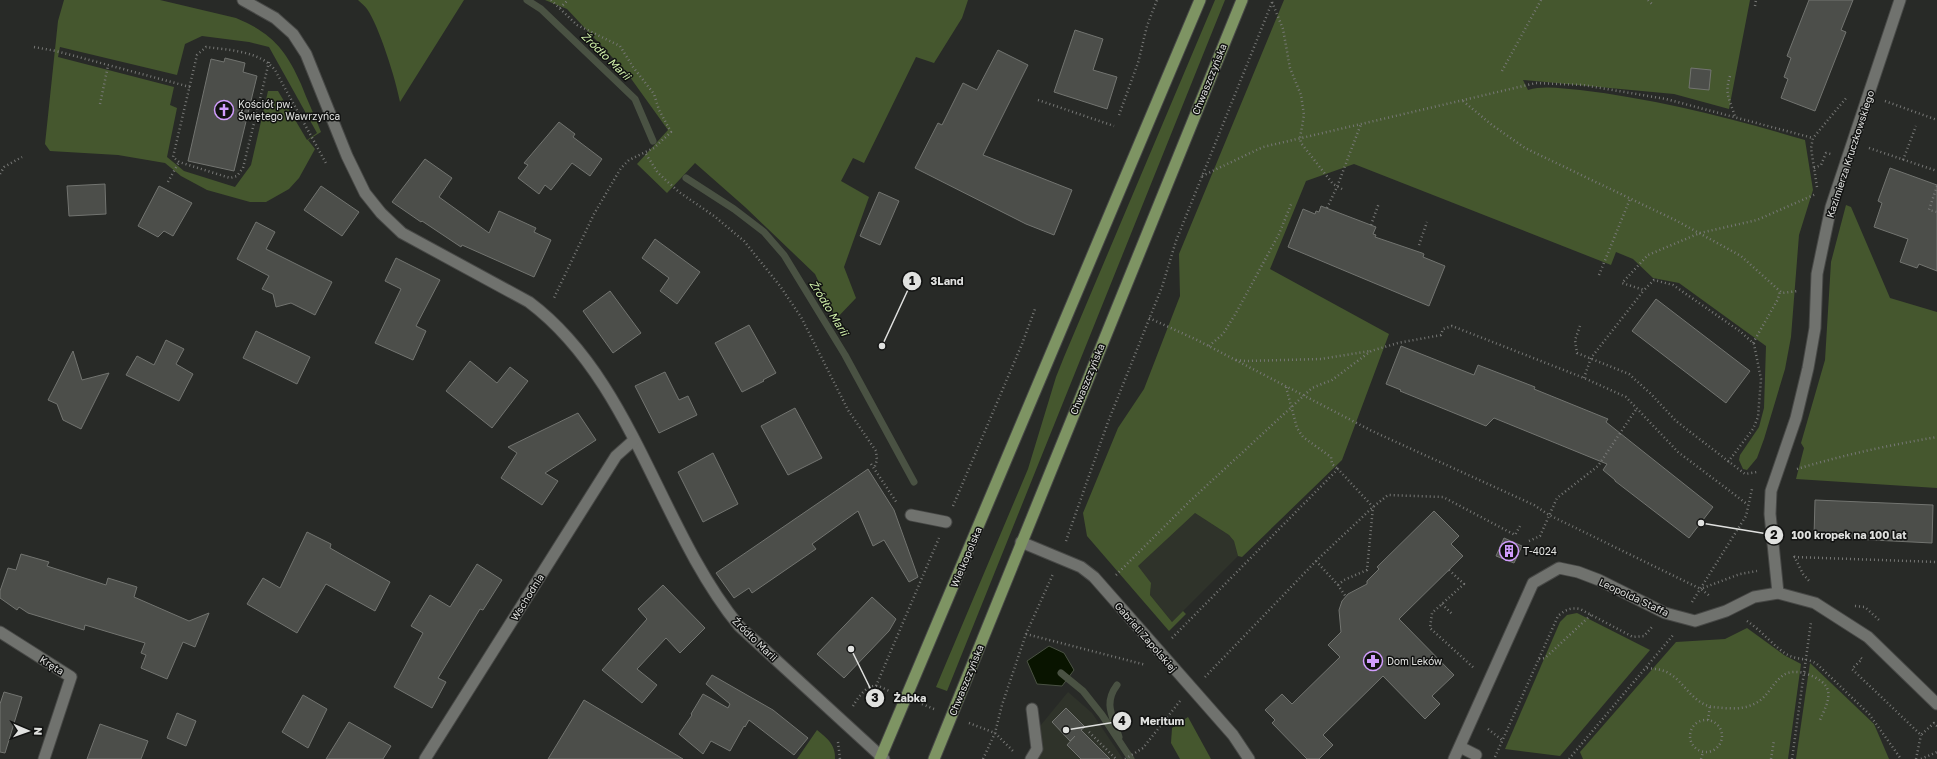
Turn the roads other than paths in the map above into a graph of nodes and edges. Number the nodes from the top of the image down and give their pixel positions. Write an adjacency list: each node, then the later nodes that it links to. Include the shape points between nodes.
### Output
1 (243, 0): 5 (street, Źródło Marii, via 276,18 293,34 306,54 347,156 365,193 381,213 402,233 529,302 547,315 581,353)
2 (1200, 0): 15 (main road, Wielkopolska)
3 (1242, 0): 8 (main road, Chwaszczyńska)
4 (1900, 0): 9 (street, Kazimierza Kruczkowskiego, via 1831,207 1817,274 1815,328 1808,368 1796,418 1771,491 1770,514)
5 (634, 440): 15 (street, Źródło Marii, via 686,543 725,609 739,626); 17 (street, Wschodnia, via 616,456)
6 (911, 515): 7 (street)
7 (946, 522)
8 (1021, 542): 18 (main road, Chwaszczyńska); 20 (street, Gabrieli Zapolskiej, via 1081,567 1094,577 1233,735)
9 (1778, 592): 11 (street, Leopolda Staffa, via 1815,603 1868,637); 13 (street, Leopolda Staffa, via 1754,596 1726,611 1695,621 1665,613 1599,580 1559,568 1533,583)
10 (0, 632): 16 (street, Kręta, via 71,677)
11 (1937, 704)
12 (1032, 709): 19 (street, via 1037,749)
13 (1460, 747): 14 (street); 21 (street, Leopolda Staffa)
14 (1476, 755)
15 (882, 758)
16 (44, 759)
17 (425, 759)
18 (934, 759)
19 (1031, 759)
20 (1249, 759)
21 (1454, 759)

